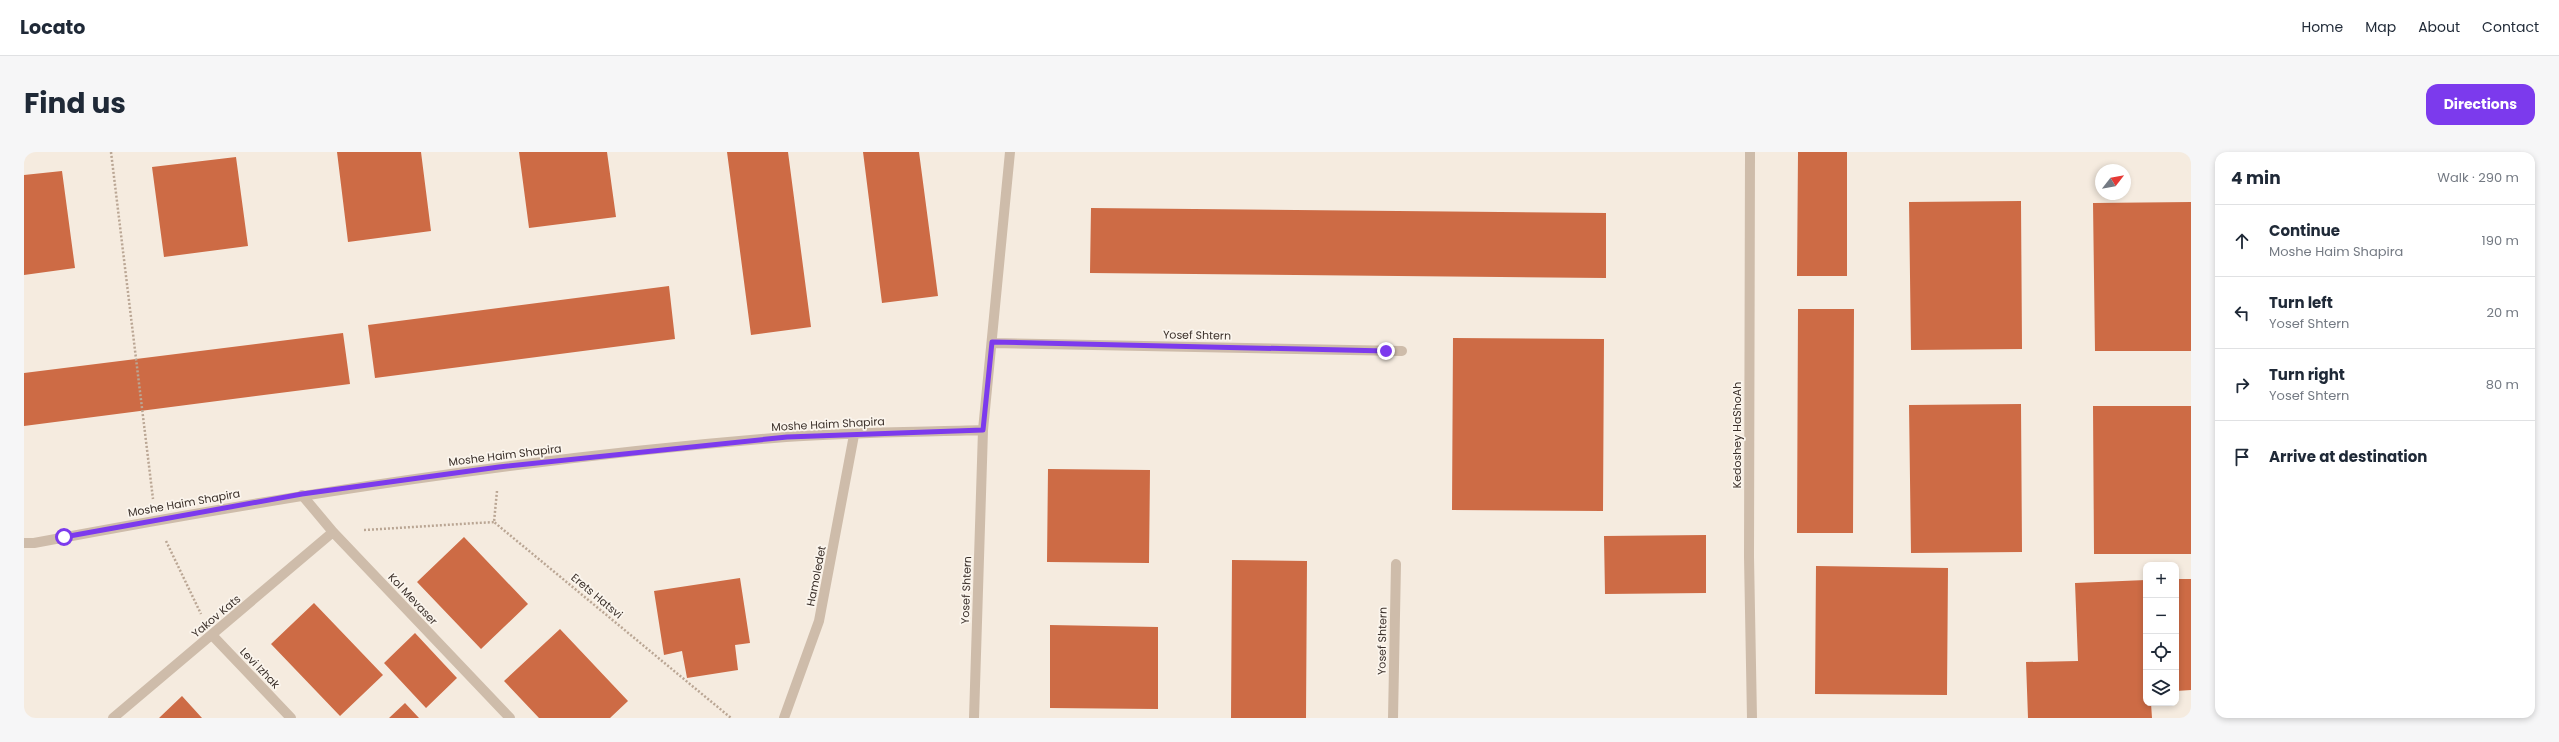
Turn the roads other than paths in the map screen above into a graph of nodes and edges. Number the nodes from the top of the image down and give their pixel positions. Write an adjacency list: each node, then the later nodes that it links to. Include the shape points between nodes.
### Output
1 (1010, 152): 3 (street, Yosef Shtern)
2 (1750, 152): 19 (street, Kedoshey HaShoAh, via 1749,557)
3 (992, 342): 4 (street, Yosef Shtern); 5 (street, Yosef Shtern)
4 (1402, 351)
5 (983, 430): 6 (street, Moshe Haim Shapira); 17 (street, Yosef Shtern)
6 (854, 435): 7 (street, Moshe Haim Shapira, via 787,437 499,467); 16 (street, Hamoledet, via 820,621)
7 (302, 494): 8 (street, Kol Mevaser); 9 (street, Moshe Haim Shapira)
8 (334, 532): 12 (street, Yakov Kats); 15 (street, Kol Mevaser)
9 (29, 543): 10 (street, Moshe Haim Shapira)
10 (24, 548)
11 (1396, 564): 18 (street, Yosef Shtern)
12 (212, 635): 13 (street, Yakov Kats); 14 (street, Levi Izhak)
13 (113, 718)
14 (291, 718)
15 (510, 718)
16 (784, 718)
17 (974, 718)
18 (1393, 718)
19 (1752, 718)

